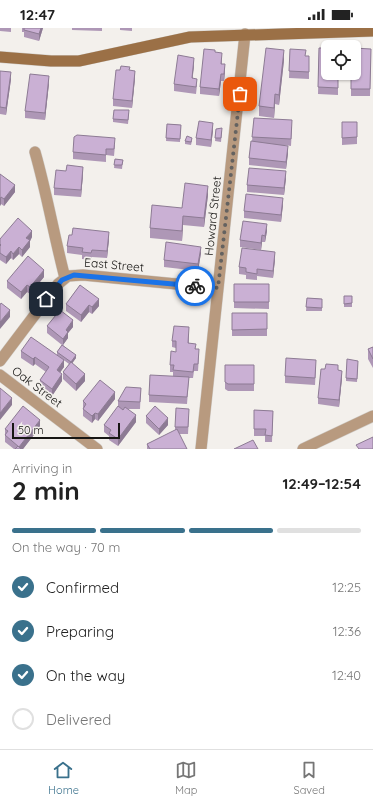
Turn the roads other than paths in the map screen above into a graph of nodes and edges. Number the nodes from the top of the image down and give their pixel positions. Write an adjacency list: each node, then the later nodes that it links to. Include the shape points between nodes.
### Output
1 (373, 31): 2 (main road)
2 (246, 34): 3 (main road, via 176,40 79,61); 6 (street, Howard Street)
3 (0, 57)
4 (35, 152): 5 (street)
5 (65, 278): 6 (street, East Street, via 83,275); 7 (street, via 55,287)
6 (218, 288): 11 (street, Howard Street)
7 (0, 361)
8 (0, 375): 10 (street, Oak Street)
9 (373, 416): 12 (street)
10 (97, 449)
11 (201, 449)
12 (303, 449)

